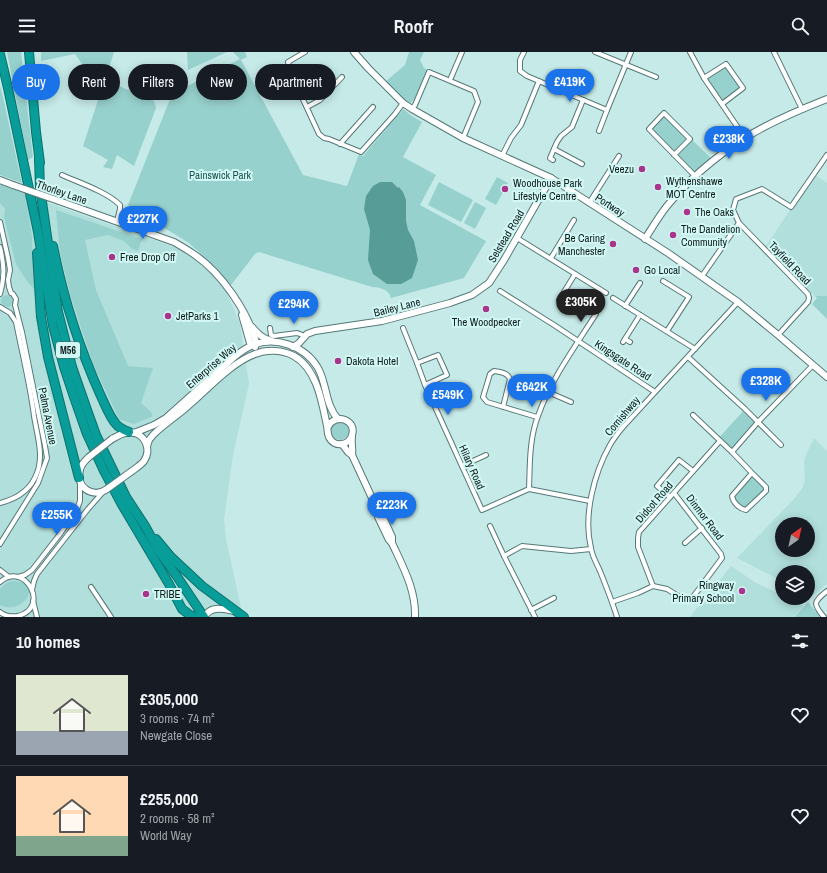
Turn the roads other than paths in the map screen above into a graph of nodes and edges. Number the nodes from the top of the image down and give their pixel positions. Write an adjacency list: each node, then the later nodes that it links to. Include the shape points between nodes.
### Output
1 (29, 52): 35 (highway, M56)
2 (305, 52): 21 (street, via 288,62)
3 (354, 52): 19 (street, Portway)
4 (462, 52): 15 (street)
5 (524, 52): 16 (street, via 520,60 520,70 526,76)
6 (595, 52): 11 (street)
7 (631, 52): 11 (street)
8 (690, 52): 14 (street)
9 (774, 52): 24 (street)
10 (0, 54): 43 (highway, M56)
11 (625, 64): 13 (street); 25 (street)
12 (342, 77): 21 (street, via 320,100)
13 (656, 77)
14 (704, 78): 20 (street); 20 (street, via 726,64 743,88)
15 (450, 80): 23 (street, via 429,72); 27 (street, via 474,91 478,102)
16 (539, 81): 18 (street); 33 (street, via 521,125)
17 (827, 99): 24 (street)
18 (584, 100): 25 (street); 30 (street, via 572,126 561,136)
19 (403, 103): 23 (street, Portway); 29 (street, via 361,152)
20 (722, 104): 28 (street)
21 (307, 107): 29 (street, via 319,134)
22 (373, 108): 29 (street)
23 (412, 109): 27 (street, Portway)
24 (802, 109): 28 (street)
25 (607, 110): 26 (street)
26 (599, 131)
27 (463, 138): 33 (street, Portway)
28 (745, 138): 39 (street)
29 (340, 144)
30 (554, 149): 36 (street, via 550,158); 37 (street)
31 (674, 155): 31 (street, via 649,129 664,113 690,139); 39 (street)
32 (827, 155): 47 (street, via 791,207 762,189 736,199 734,210)
33 (502, 156): 40 (street, Portway)
34 (619, 156): 42 (street)
35 (39, 159): 99 (highway, M56, via 57,267 74,326 92,377 109,414 122,430); 118 (highway, M56, via 40,188 57,304 72,367 96,436 126,497)
36 (552, 160)
37 (582, 164)
38 (62, 175): 45 (street, Thorley Lane, via 117,202 120,206)
39 (695, 176): 49 (street, via 667,207)
40 (551, 178): 42 (street, Portway); 48 (street, Selstead Road)
41 (0, 180): 45 (street, Thorley Lane, bridge)
42 (589, 203): 49 (street, Portway)
43 (33, 205): 111 (highway, M56, via 41,317 48,356); 136 (highway, M56, via 53,326 76,405 104,471)
44 (574, 220): 51 (street)
45 (117, 221): 62 (street, Thorley Lane, via 186,248 203,261)
46 (0, 222): 58 (street, Palma Avenue, via 10,270 8,280)
47 (740, 223): 53 (street); 75 (street, Tayfield Road, via 808,294 808,302)
48 (517, 238): 51 (street); 56 (street, Selstead Road)
49 (645, 239): 53 (street, Portway)
50 (0, 247): 60 (street, via 4,278)
51 (551, 258): 52 (street)
52 (575, 274): 59 (street); 63 (street)
53 (702, 276): 64 (street, Portway)
54 (663, 281): 74 (street, via 689,297)
55 (640, 282): 66 (street)
56 (489, 283): 76 (street, Bailey Lane, via 472,295 450,303 382,321 314,331)
57 (500, 291): 77 (street, Kingsgate Road)
58 (11, 293): 60 (street, via 6,291); 65 (street, Palma Avenue, via 15,297)
59 (606, 293)
60 (0, 294)
61 (613, 298): 66 (street)
62 (237, 300): 71 (street, Thorley Lane); 80 (street, Thorley Lane, via 250,343)
63 (559, 300)
64 (738, 302): 75 (street, Portway); 82 (street, Cornishway)
65 (15, 305): 68 (street); 122 (street, Palma Avenue, via 47,458 38,483)
66 (625, 306): 70 (street)
67 (0, 307): 68 (street, Palma Avenue)
68 (4, 310): 117 (street, Palma Avenue, via 10,313 16,322 34,409 40,463 33,482 23,493)
69 (596, 314): 77 (street)
70 (640, 315): 74 (street); 79 (street, via 624,340)
71 (249, 322): 78 (street, via 256,332); 80 (street, Thorley Lane, via 256,342)
72 (270, 328): 76 (street, via 271,335 274,336 297,333)
73 (403, 328): 86 (street, Hilary Road)
74 (667, 332): 82 (street)
75 (778, 335): 87 (street, Portway)
76 (305, 336): 81 (street, Bailey Lane); 84 (street)
77 (578, 341): 90 (street); 91 (street, Kingsgate Road)
78 (274, 342): 80 (street, Enterprise Way); 81 (street, Enterprise Way)
79 (630, 342)
80 (254, 345): 83 (street, Thorley Lane); 99 (street, Enterprise Way, via 233,358 166,418 154,425)
81 (294, 347): 84 (street, Enterprise Way)
82 (695, 349): 85 (street, Cornishway)
83 (257, 353): 98 (street, Enterprise Way, via 280,352 294,356 304,364 316,384); 104 (street, Enterprise Way, via 231,368 157,430)
84 (305, 353): 96 (street, Enterprise Way, via 317,367 332,411)
85 (688, 357): 91 (street, Cornishway); 97 (street)
86 (417, 363): 89 (street, Hilary Road); 89 (street, via 438,355 447,375)
87 (813, 365): 88 (street, Portway); 97 (street)
88 (827, 377)
89 (425, 385): 108 (street, Hilary Road)
90 (548, 392): 92 (street); 95 (street)
91 (655, 392): 116 (street, Cornishway, via 610,444)
92 (571, 402)
93 (503, 406): 93 (street, via 487,402 483,397 490,374 494,370 506,374 510,379); 95 (street)
94 (693, 415): 101 (street)
95 (537, 416): 112 (street, via 531,445)
96 (338, 419): 98 (street); 100 (street, Enterprise Way, via 349,422)
97 (758, 422): 103 (street); 105 (street)
98 (328, 427): 102 (street, Enterprise Way, via 327,434 331,440)
99 (131, 432): 104 (street, via 141,436); 111 (street, Enterprise Way, bridge, via 120,434 89,457 80,470)
100 (352, 436): 102 (street); 106 (street, Enterprise Way)
101 (720, 441): 105 (street); 109 (street, Didcot Road)
102 (342, 444): 106 (street, Enterprise Way)
103 (781, 445)
104 (147, 446): 113 (street, Enterprise Way, bridge, via 148,452 142,464)
105 (732, 452): 110 (street)
106 (352, 455): 148 (street, Enterprise Way, via 411,588)
107 (486, 456): 108 (street)
108 (462, 466): 112 (street, Hilary Road, via 482,510)
109 (693, 472): 114 (street, Didcot Road); 115 (street, via 679,460 657,486)
110 (752, 473): 110 (street, via 766,487 766,492 744,510 733,501 732,496)
111 (79, 480): 113 (street, via 92,492); 127 (street, via 81,490 77,510 32,570)
112 (529, 489): 116 (street)
113 (105, 490): 131 (street, via 37,574)
114 (674, 493): 115 (street, Didcot Road); 120 (street, Dinmor Road)
115 (670, 497): 129 (street, Didcot Road, via 640,532 638,538 638,547)
116 (590, 501): 123 (street, Cornishway, via 588,524)
117 (0, 502)
118 (145, 526): 138 (highway, M56, via 182,568); 146 (highway, M56, via 158,550)
119 (490, 526): 124 (street)
120 (702, 528): 121 (street); 129 (street, Dinmor Road, via 722,558 690,601 667,589)
121 (685, 543)
122 (0, 544)
123 (591, 549): 124 (street, via 571,551 522,546); 135 (street, Cornishway)
124 (504, 556): 137 (street)
125 (0, 570): 126 (street)
126 (9, 577): 127 (street); 128 (street)
127 (18, 577): 131 (street, via 29,584)
128 (0, 582)
129 (653, 586): 135 (street)
130 (90, 588): 143 (street)
131 (32, 590): 134 (street)
132 (827, 591): 151 (street, via 817,599 816,604)
133 (554, 598): 137 (street)
134 (33, 601): 140 (street, via 25,614); 142 (street)
135 (612, 602): 150 (street, Cornishway)
136 (182, 609): 144 (street); 145 (highway)
137 (531, 610): 149 (street)
138 (235, 611): 146 (street, via 214,609 207,612); 147 (highway)
139 (1, 613): 140 (street, via 10,617)
140 (20, 616): 141 (street)
141 (26, 617)
142 (37, 617)
143 (111, 617)
144 (188, 617)
145 (197, 617)
146 (204, 617)
147 (244, 617)
148 (415, 617)
149 (535, 617)
150 (617, 617)
151 (824, 617)

